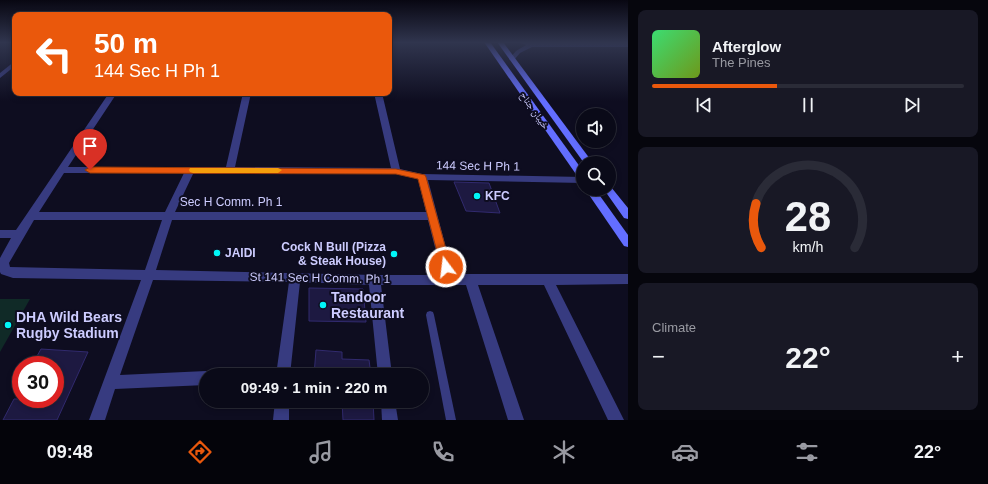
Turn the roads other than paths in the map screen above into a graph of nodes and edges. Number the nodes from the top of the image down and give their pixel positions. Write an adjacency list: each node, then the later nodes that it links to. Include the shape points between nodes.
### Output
1 (501, 62): 9 (main road, خیبان جناح)
2 (514, 62): 8 (main road, خیبان جناح)
3 (12, 66): 4 (street)
4 (0, 76)
5 (111, 96): 10 (street)
6 (246, 96): 12 (street)
7 (379, 96): 13 (street)
8 (584, 156)
9 (576, 169)
10 (61, 170): 11 (street, 144 Sec H Ph 1); 19 (street)
11 (190, 170): 12 (street, 144 Sec H Ph 1); 18 (street)
12 (230, 170): 13 (street, 144 Sec H Ph 1)
13 (396, 171): 14 (street, 144 Sec H Ph 1)
14 (422, 177): 15 (street, 144 Sec H Ph 1); 20 (street)
15 (576, 179)
16 (595, 196): 24 (main road)
17 (613, 196): 21 (main road)
18 (169, 215): 19 (street, Sec H Comm. Ph 1); 20 (street, Sec H Comm. Ph 1); 25 (street)
19 (31, 216): 23 (street)
20 (432, 216): 29 (street)
21 (628, 216)
22 (0, 234): 23 (street)
23 (19, 234): 25 (street, St 141 Sec H Comm. Ph 1, via 3,263 5,270 13,273)
24 (628, 243)
25 (149, 275): 26 (street, St 141 Sec H Comm. Ph 1); 36 (street)
26 (295, 277): 28 (street, St 141 Sec H Comm. Ph 1); 33 (street)
27 (628, 279): 31 (street, St 141 Sec H Comm. Ph 1)
28 (374, 280): 29 (street, St 141 Sec H Comm. Ph 1); 34 (street)
29 (450, 280): 30 (street, St 141 Sec H Comm. Ph 1)
30 (471, 280): 31 (street, St 141 Sec H Comm. Ph 1); 43 (street)
31 (548, 280): 44 (street)
32 (430, 315): 42 (lane)
33 (284, 368)
34 (384, 368)
35 (199, 378): 36 (street)
36 (110, 382): 39 (street)
37 (282, 408): 40 (street)
38 (389, 408): 41 (street)
39 (97, 420)
40 (281, 420)
41 (390, 420)
42 (451, 420)
43 (516, 420)
44 (616, 420)

